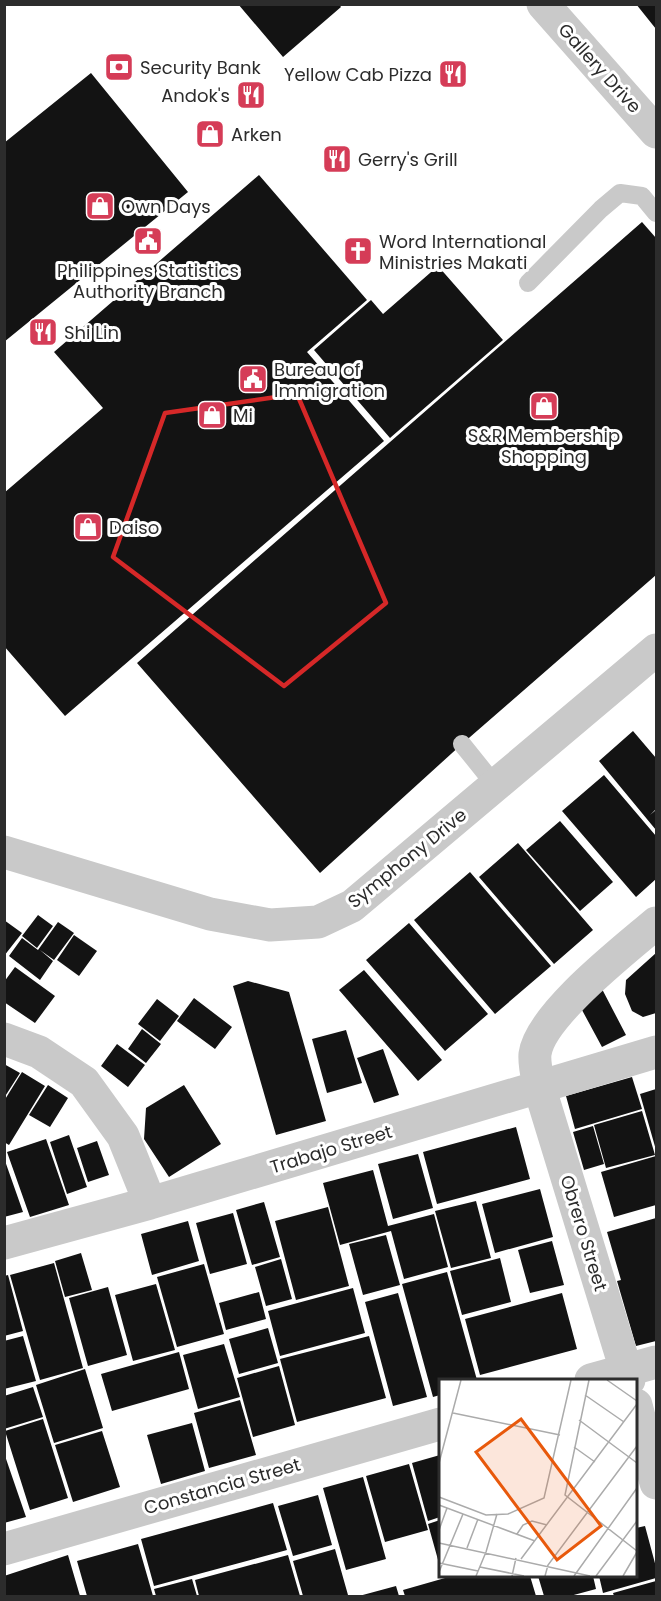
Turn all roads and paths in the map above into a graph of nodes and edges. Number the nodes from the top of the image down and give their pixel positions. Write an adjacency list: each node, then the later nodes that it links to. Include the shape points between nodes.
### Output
1 (543, 4): 2 (street, Gallery Drive)
2 (657, 132)
3 (657, 213): 4 (lane, via 642,196 620,193)
4 (528, 283)
5 (657, 650): 7 (street, Symphony Drive)
6 (462, 744): 7 (lane)
7 (495, 785): 8 (street, Symphony Drive, via 352,906 318,922 270,925 210,914)
8 (4, 852)
9 (657, 923): 12 (street, Obrero Street, via 577,991 540,1038 535,1054)
10 (4, 1039): 13 (street, via 39,1052 84,1082 123,1136)
11 (657, 1052): 12 (street, Trabajo Street)
12 (539, 1086): 13 (street, Trabajo Street); 15 (street, Obrero Street)
13 (150, 1203): 14 (street, Trabajo Street)
14 (4, 1243)
15 (637, 1371): 16 (street)
16 (596, 1379)
17 (637, 1409): 19 (street)
18 (439, 1425): 20 (street, Constancia Street)
19 (657, 1484)
20 (4, 1549)

